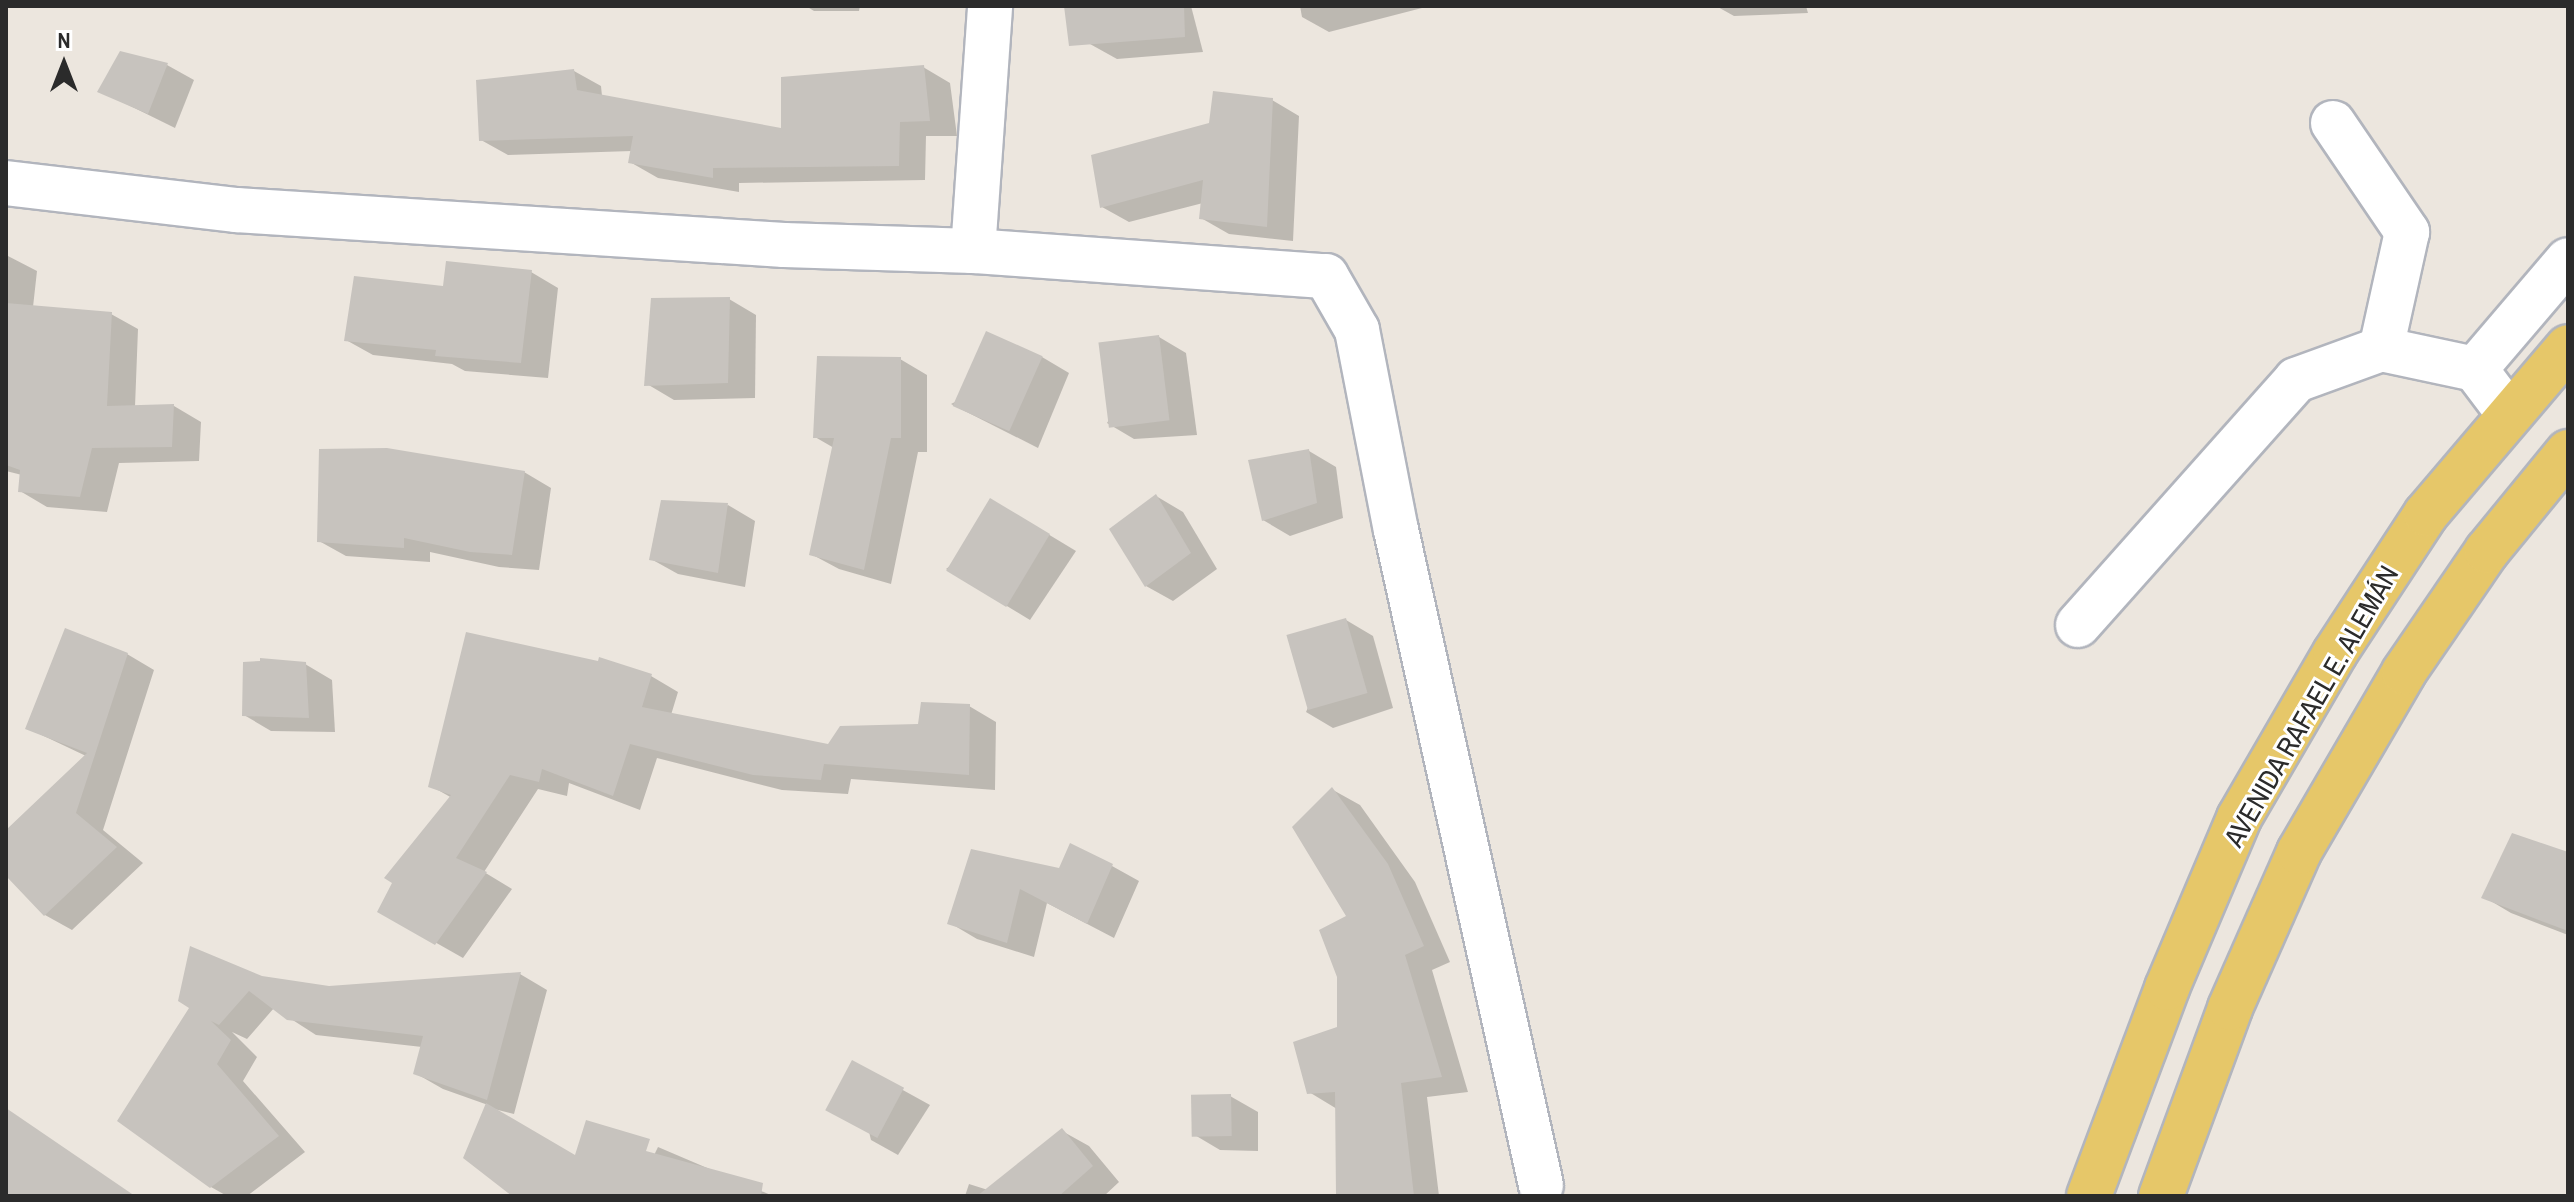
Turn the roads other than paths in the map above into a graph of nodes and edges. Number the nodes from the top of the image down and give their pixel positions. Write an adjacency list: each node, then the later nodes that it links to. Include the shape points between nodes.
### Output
1 (990, 6): 4 (street)
2 (2333, 123): 7 (street, via 2407,232)
3 (6, 183): 4 (street, via 236,210 784,245)
4 (973, 251): 12 (street, via 1326,276 1357,330)
5 (2568, 260): 8 (street)
6 (2568, 347): 9 (main road, AVENIDA RAFAEL E. ALEMÁN)
7 (2381, 349): 8 (street); 11 (street, via 2296,380)
8 (2475, 369): 9 (street)
9 (2509, 414): 13 (main road, AVENIDA RAFAEL E. ALEMÁN, via 2426,514 2335,653 2239,818 2167,988)
10 (2568, 452): 14 (main road, via 2487,551 2412,659 2299,852 2230,1008)
11 (2078, 625)
12 (1541, 1185)
13 (2089, 1196)
14 (2161, 1196)

